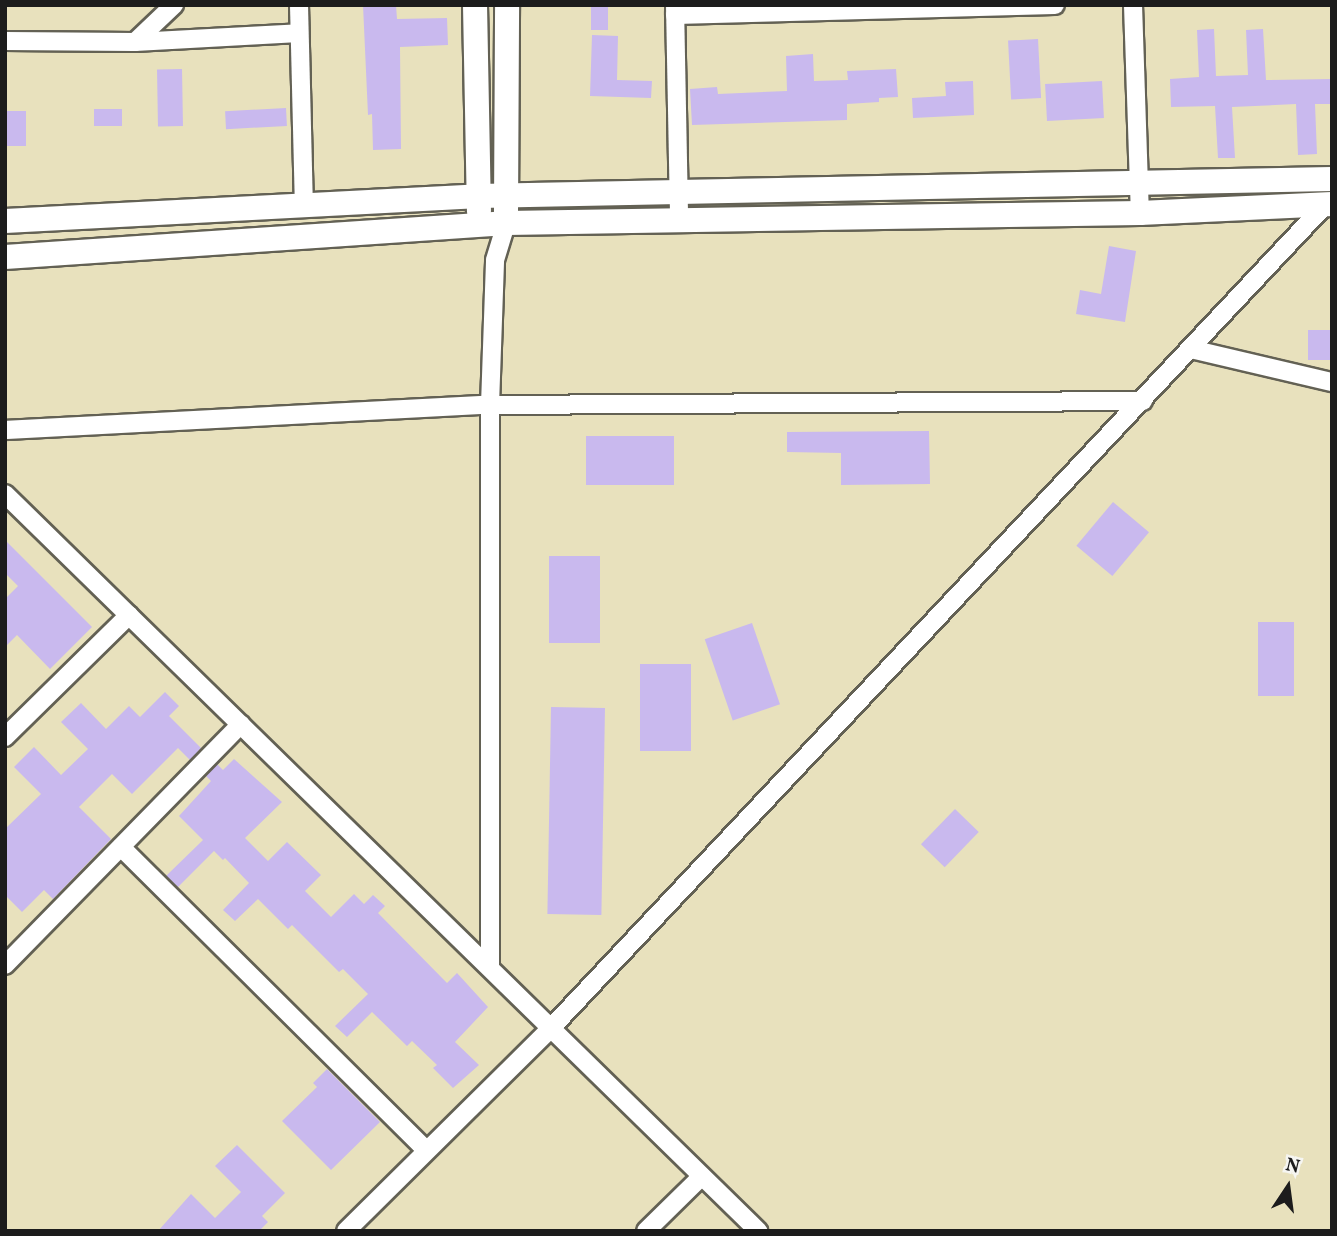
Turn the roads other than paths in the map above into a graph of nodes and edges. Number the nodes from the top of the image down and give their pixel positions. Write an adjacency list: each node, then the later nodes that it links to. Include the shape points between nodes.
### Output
1 (174, 5): 12 (street)
2 (299, 5): 10 (street)
3 (475, 5): 17 (main road)
4 (507, 5): 16 (main road)
5 (1055, 5): 7 (street)
6 (1133, 5): 14 (street)
7 (962, 6): 8 (street)
8 (834, 8): 9 (street)
9 (675, 10): 15 (street)
10 (299, 33): 12 (street); 19 (street)
11 (5, 41): 12 (street)
12 (135, 42)
13 (1332, 179): 14 (main road)
14 (1139, 185): 15 (main road); 20 (street)
15 (678, 192): 16 (main road); 22 (street)
16 (505, 196): 17 (main road); 23 (main road)
17 (479, 197): 19 (main road); 24 (main road)
18 (1328, 204): 20 (main road); 27 (street)
19 (304, 205): 21 (main road)
20 (1140, 213): 22 (main road)
21 (5, 221)
22 (679, 222): 23 (main road)
23 (506, 223): 24 (main road); 26 (street)
24 (479, 224): 25 (main road); 26 (street)
25 (5, 257)
26 (495, 260): 30 (street)
27 (1191, 349): 28 (street); 29 (street)
28 (1332, 382)
29 (1143, 401): 30 (street); 39 (street)
30 (490, 405): 31 (street); 38 (street)
31 (5, 430)
32 (5, 494): 33 (street)
33 (129, 615): 34 (street); 35 (street)
34 (241, 724): 36 (street); 38 (street)
35 (5, 737)
36 (121, 847): 37 (street); 40 (street)
37 (5, 965)
38 (490, 967): 39 (street)
39 (552, 1027): 40 (street); 41 (street)
40 (425, 1149): 42 (street)
41 (702, 1176): 43 (street); 44 (street)
42 (346, 1231)
43 (646, 1231)
44 (758, 1231)

